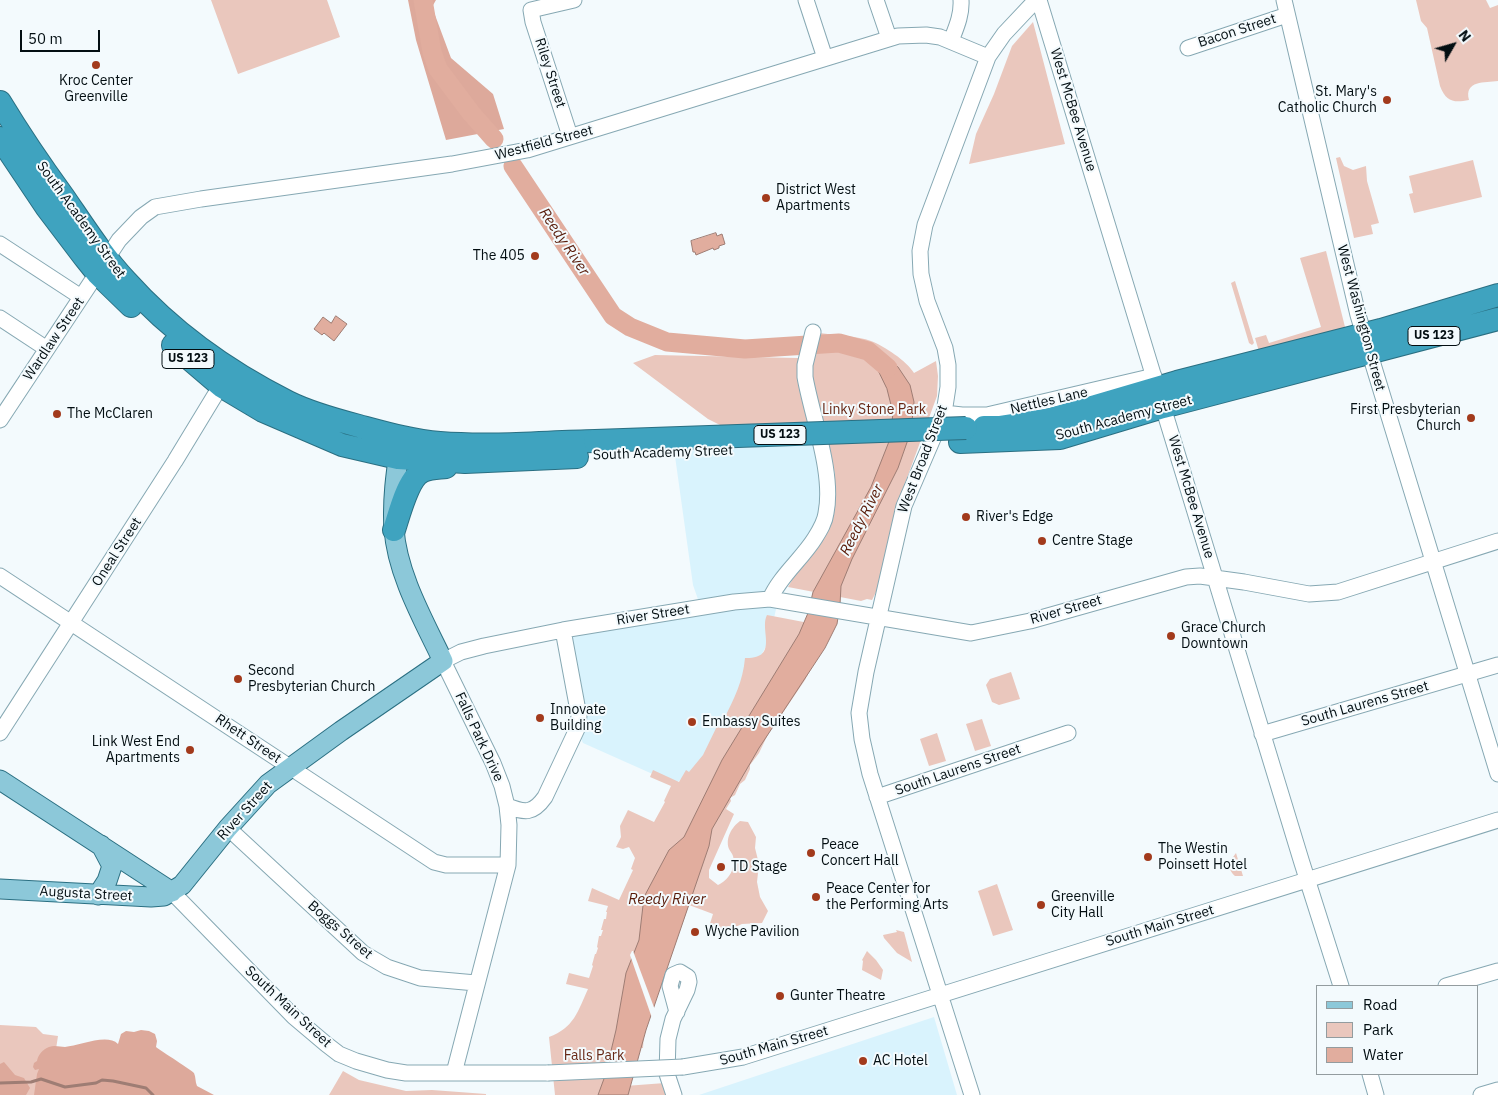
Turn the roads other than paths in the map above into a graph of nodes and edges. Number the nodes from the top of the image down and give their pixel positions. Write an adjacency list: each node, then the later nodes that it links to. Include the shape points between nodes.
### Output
1 (574, 0): 13 (street, Riley Street, via 531,10)
2 (806, 0): 11 (street)
3 (876, 0): 7 (street)
4 (961, 0): 8 (street, via 959,21)
5 (1038, 0): 10 (street, West Broad Street, via 1004,34); 25 (street, West McBee Avenue)
6 (1286, 7): 9 (street, Bacon Street); 22 (street, West Washington Street)
7 (888, 38): 8 (street, Westfield Street, via 926,35); 11 (street, Westfield Street)
8 (951, 41): 10 (street, Westfield Street)
9 (1188, 48)
10 (988, 57): 26 (street, West Broad Street, via 925,225 920,250 927,301 948,365)
11 (826, 58): 13 (street, Westfield Street)
12 (0, 102): 16 (highway, South Academy Street / US 123, via 86,232)
13 (570, 136): 16 (street, Westfield Street, via 534,148 482,159 155,207 131,226)
14 (0, 138): 16 (highway, South Academy Street / US 123, via 47,208)
15 (0, 244): 18 (street)
16 (102, 265): 18 (street, Wardlaw Street); 24 (highway, South Academy Street / US 123, via 180,351)
17 (1498, 295): 22 (highway, US 123)
18 (81, 297): 23 (street, Wardlaw Street)
19 (0, 318): 23 (street)
20 (1498, 319): 22 (highway, South Academy Street / US 123)
21 (813, 332): 36 (street, via 805,365 806,384 827,476 826,513 816,537 774,588)
22 (1366, 344): 25 (highway, South Academy Street / US 123); 33 (street, West Washington Street)
23 (47, 349): 27 (street, Wardlaw Street)
24 (225, 378): 28 (highway, South Academy Street / US 123, via 346,423); 38 (street, Oneal Street)
25 (1158, 391): 26 (street, Nettles Lane, via 987,415); 29 (highway, South Academy Street / US 123, bridge, via 1051,419 963,435); 35 (street, West McBee Avenue)
26 (944, 413): 37 (street, West Broad Street, via 904,506)
27 (0, 420)
28 (400, 447): 29 (highway, South Academy Street / US 123, via 438,443); 30 (highway, South Academy Street / US 123); 31 (main road, Falls Park Drive, via 393,501)
29 (598, 449): 30 (highway, South Academy Street / US 123)
30 (465, 462): 31 (highway, via 426,469 414,477)
31 (394, 530): 40 (main road, Falls Park Drive, via 408,585)
32 (1498, 541): 33 (street, River Street)
33 (1433, 562): 35 (street, River Street, via 1340,592 1324,594 1291,592); 42 (street, West Washington Street)
34 (0, 576): 38 (street, Rhett Street)
35 (1215, 579): 37 (street, River Street, via 1186,577 1030,621 971,633); 45 (street, West McBee Avenue)
36 (770, 599): 37 (street, River Street); 39 (street, River Street)
37 (878, 618): 49 (street, West Broad Street, via 859,713 864,752)
38 (71, 622): 43 (street, Oneal Street); 46 (street, Rhett Street)
39 (563, 630): 40 (street, River Street, via 484,646); 50 (street, via 579,723 539,806 527,811)
40 (443, 661): 46 (main road, River Street); 50 (street, Falls Park Drive, via 492,763)
41 (1498, 665): 42 (street, South Laurens Street)
42 (1467, 674): 45 (street, South Laurens Street); 47 (street, West Washington Street)
43 (0, 733)
44 (1068, 733): 49 (street, South Laurens Street)
45 (1262, 734): 55 (street, West McBee Avenue)
46 (289, 767): 52 (main road, River Street, via 268,784); 54 (street, Rhett Street, via 434,862 446,865)
47 (1498, 774)
48 (0, 780): 53 (main road, South Main Street)
49 (877, 797): 63 (street, West Broad Street)
50 (507, 806): 54 (street, Falls Park Drive)
51 (1498, 820): 55 (street, South Main Street)
52 (228, 828): 57 (main road, River Street, via 182,886); 60 (street, Boggs Street, via 363,953 387,967 420,978)
53 (101, 845): 57 (main road, South Main Street); 58 (main road, via 112,866)
54 (508, 865): 60 (street, Falls Park Drive)
55 (1307, 880): 61 (street, West McBee Avenue); 63 (street, South Main Street)
56 (0, 889): 58 (main road, Augusta Street)
57 (172, 892): 58 (main road, Augusta Street, via 151,897); 65 (street, South Main Street, via 294,1017 339,1054 387,1070)
58 (98, 895)
59 (1498, 971): 62 (street)
60 (476, 984): 65 (street, Falls Park Drive)
61 (1341, 985)
62 (1449, 985)
63 (940, 995): 65 (street, South Main Street, bridge, via 743,1057 683,1068); 69 (street, West Broad Street)
64 (677, 1012): 68 (street, via 668,1040 666,1074)
65 (454, 1073)
66 (1370, 1075): 70 (street)
67 (1498, 1090): 71 (street)
68 (674, 1095)
69 (972, 1095)
70 (1376, 1095)
71 (1481, 1095)

